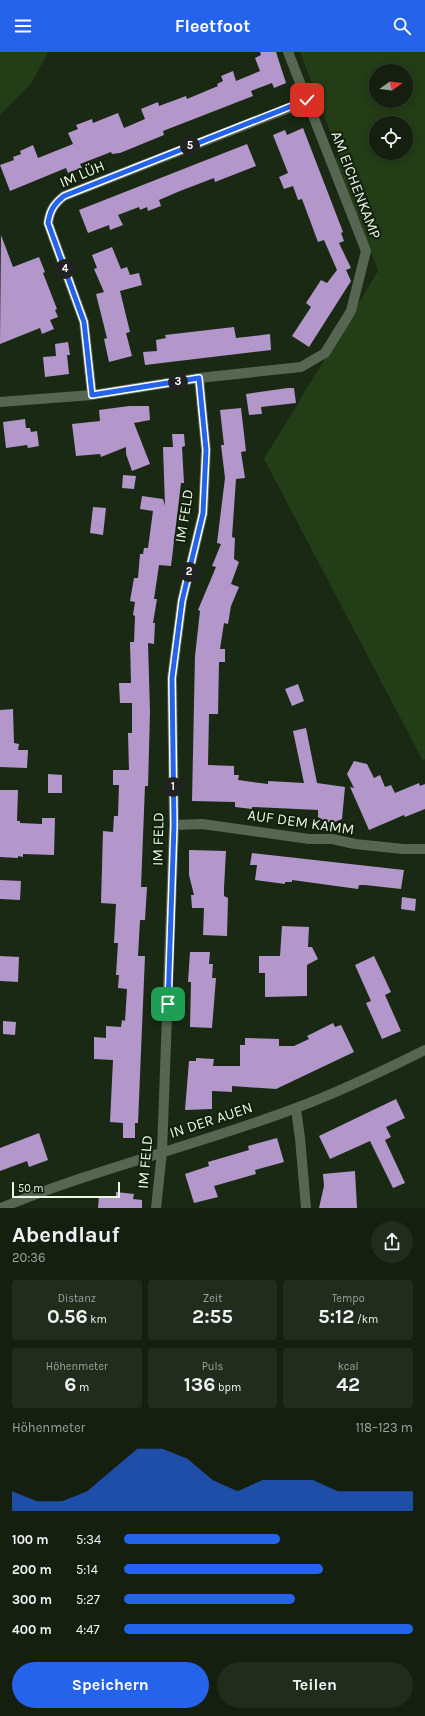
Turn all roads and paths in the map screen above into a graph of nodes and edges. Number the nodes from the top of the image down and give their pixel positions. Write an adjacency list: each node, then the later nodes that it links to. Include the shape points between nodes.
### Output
1 (288, 52): 2 (street, AM EICHENKAMP)
2 (307, 100): 3 (street, AM EICHENKAMP, via 366,251 351,312 325,353 301,367); 4 (street, IM LÜH, via 64,196 56,202 50,211 48,223 84,322)
3 (199, 378): 4 (street, AM EICHENKAMP); 6 (street, IM FELD, via 206,450 203,513 182,601 172,678)
4 (92, 395): 5 (street, AM EICHENKAMP)
5 (0, 402)
6 (174, 825): 7 (street, AUF DEM KAMM, via 202,824 355,844 403,849); 10 (street, IM FELD)
7 (425, 848)
8 (425, 1050): 9 (street, IN DER AUEN)
9 (296, 1109): 10 (street, IN DER AUEN); 13 (street)
10 (162, 1152): 11 (street, IN DER AUEN, via 84,1177); 12 (street, IM FELD)
11 (1, 1208)
12 (156, 1208)
13 (306, 1208)

